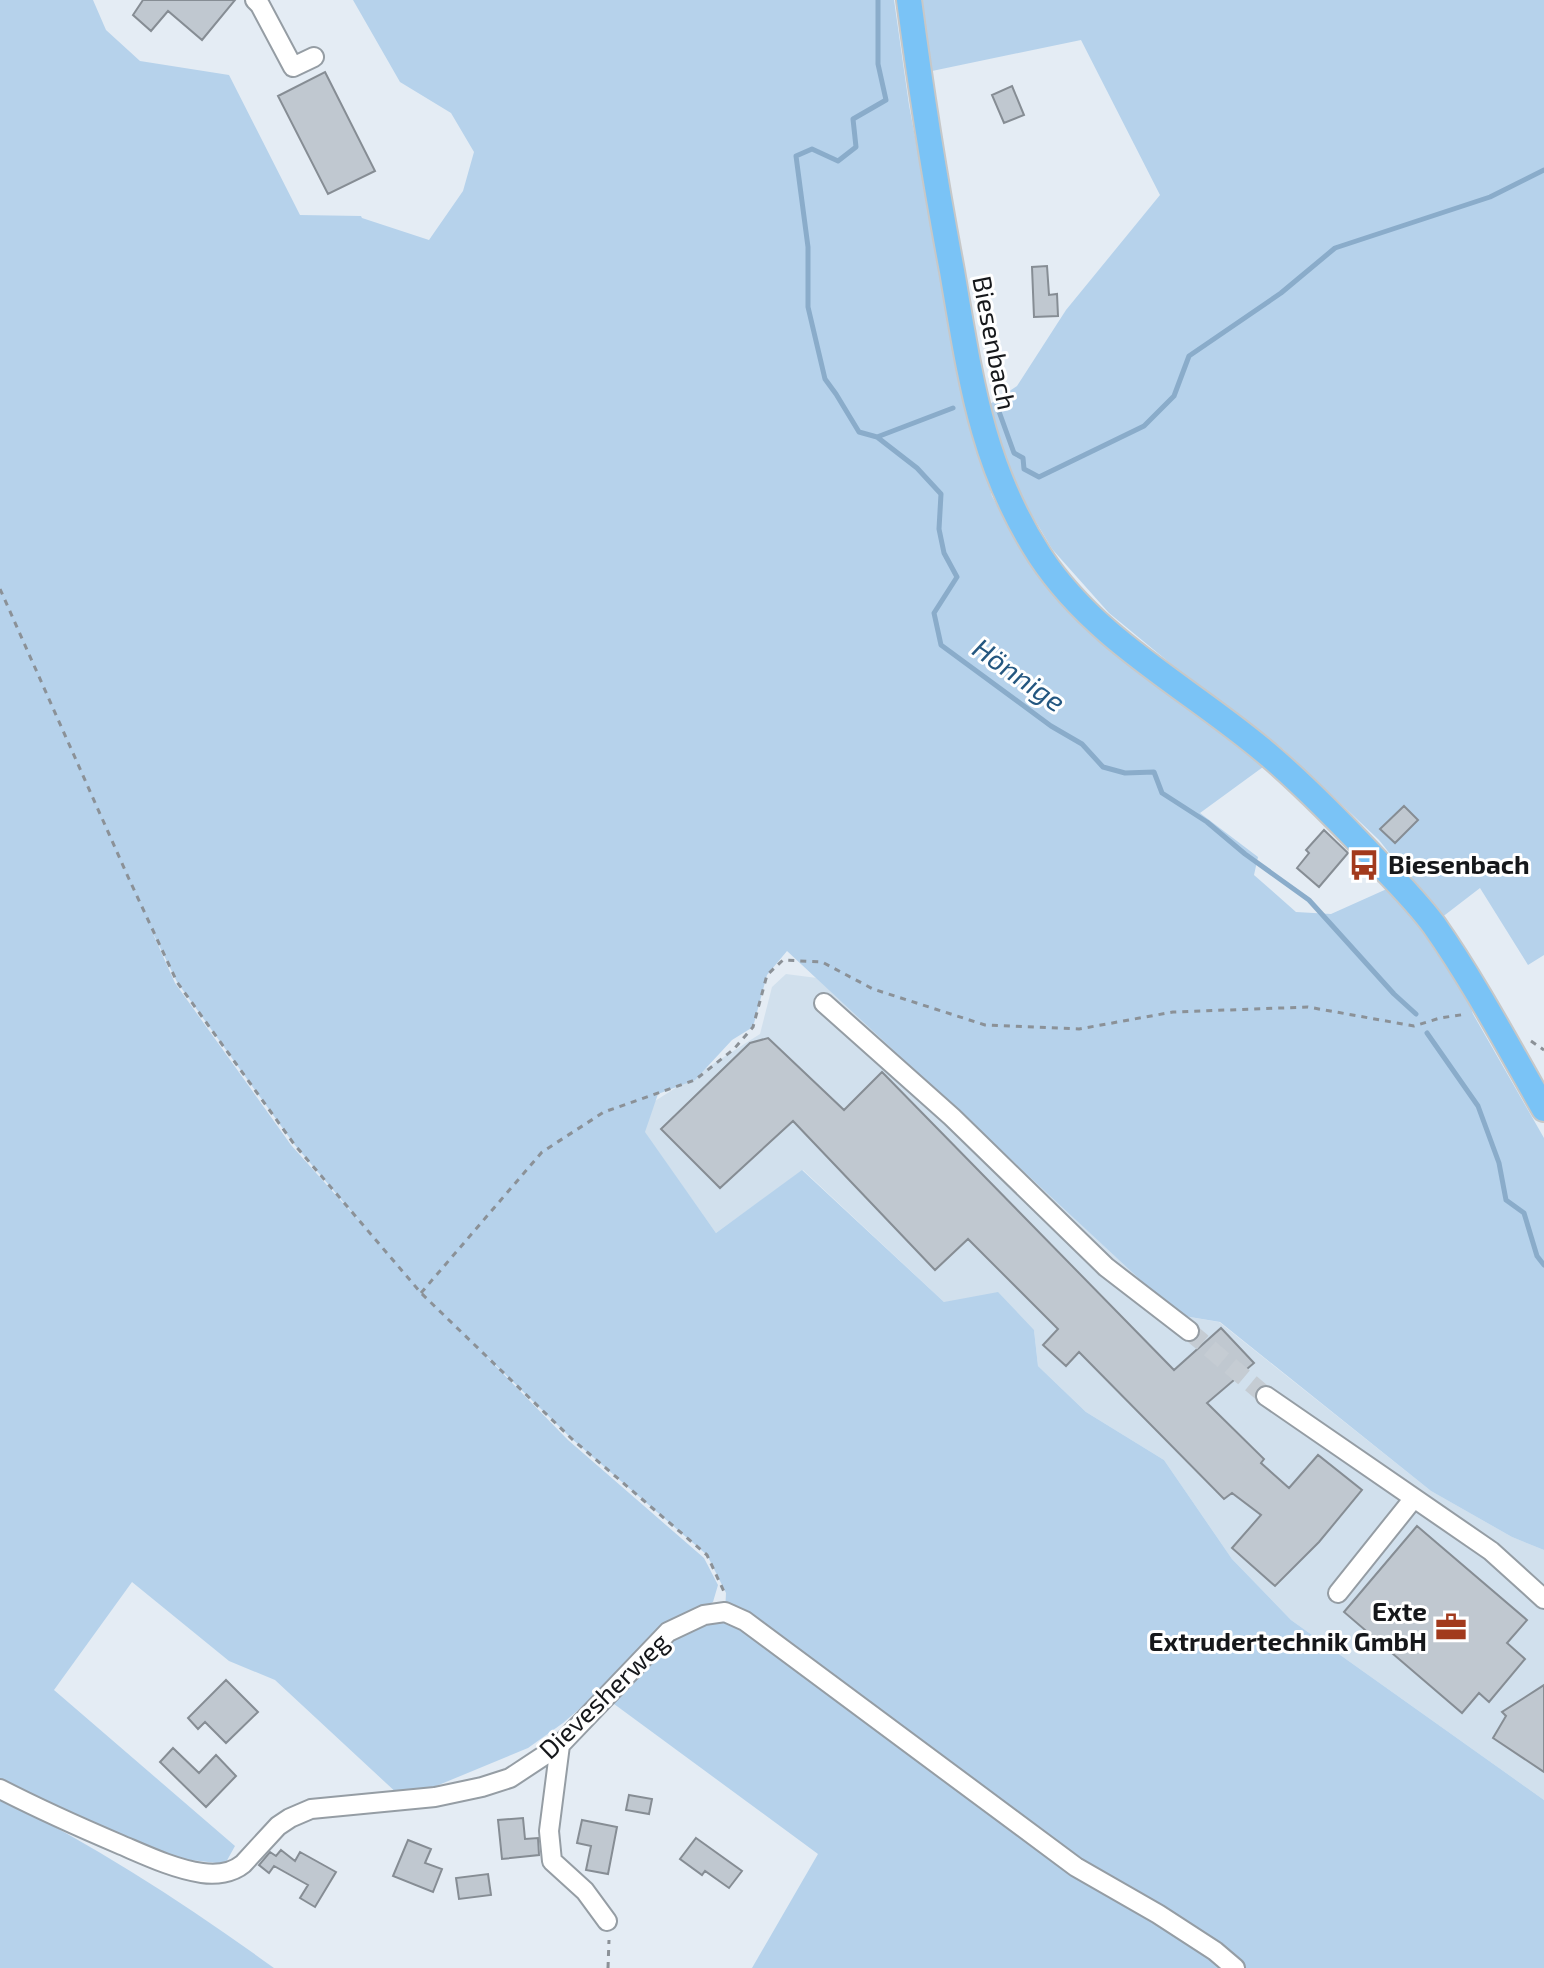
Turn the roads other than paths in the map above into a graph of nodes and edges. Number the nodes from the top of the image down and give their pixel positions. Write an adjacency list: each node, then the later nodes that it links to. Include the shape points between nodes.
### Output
1 (255, 0): 3 (street, via 293,67)
2 (909, 0): 5 (main road, Biesenbach, via 975,399 988,449 1023,528 1042,559 1097,623 1269,756 1398,883 1433,924)
3 (314, 57)
4 (824, 1003): 6 (street, via 952,1117 1106,1267)
5 (1544, 1109)
6 (1189, 1331)
7 (1266, 1396): 8 (street)
8 (1414, 1498): 9 (street); 10 (street, via 1491,1551)
9 (1338, 1593)
10 (1544, 1599)
11 (560, 1745): 12 (street, Dievesherweg, via 510,1778 482,1787 301,1813 278,1826 237,1869 217,1873 146,1855); 13 (street, via 549,1831 552,1861 585,1891); 14 (street, Dievesherweg, via 668,1632 704,1615 725,1612 745,1621 1076,1867 1158,1914)
12 (0, 1789)
13 (607, 1921)
14 (1235, 1968)

